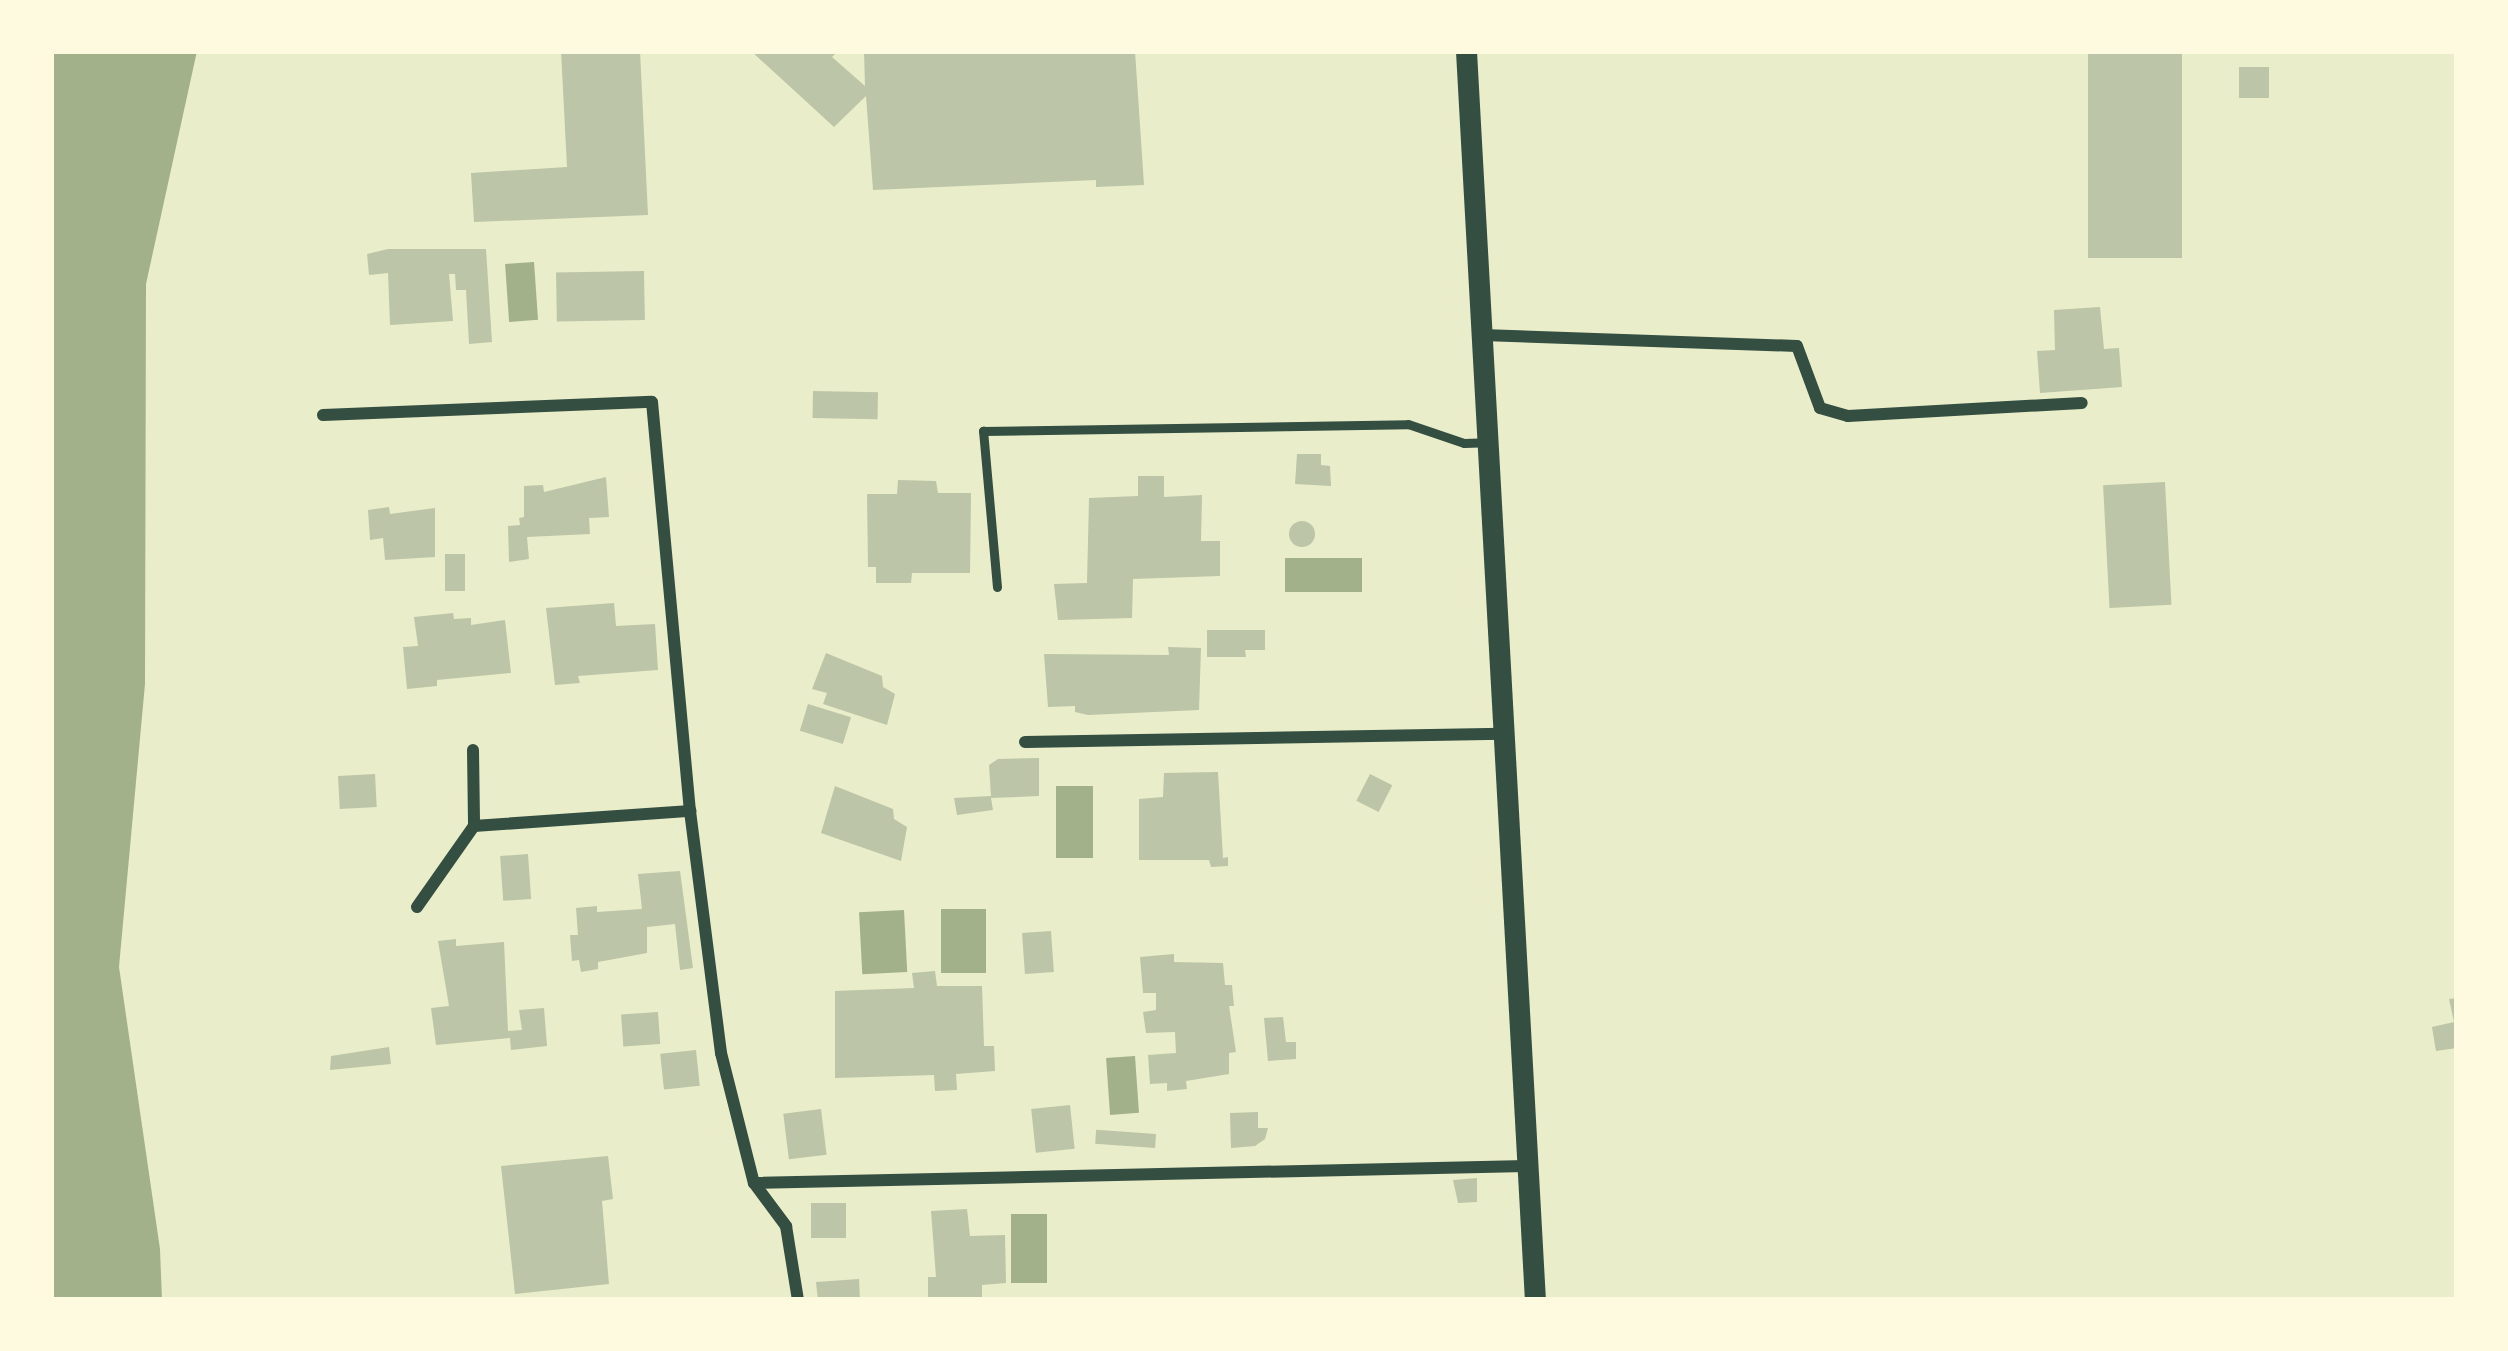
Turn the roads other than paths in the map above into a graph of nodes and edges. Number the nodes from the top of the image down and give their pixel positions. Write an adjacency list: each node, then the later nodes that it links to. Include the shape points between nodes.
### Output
1 (1466, 51): 2 (street)
2 (1482, 335): 3 (street, via 1797,346 1820,408 1848,416); 5 (street)
3 (2082, 404)
4 (323, 416): 10 (street, via 652,403)
5 (1487, 442): 6 (lane, via 1464,443 1408,424 983,431); 7 (street)
6 (997, 586)
7 (1502, 734): 8 (street); 13 (street)
8 (1025, 742)
9 (473, 750): 11 (street)
10 (690, 811): 11 (street); 14 (street, via 721,1053)
11 (474, 826): 12 (street)
12 (417, 907)
13 (1526, 1166): 14 (street); 16 (street)
14 (754, 1183): 15 (street, via 786,1226)
15 (798, 1300)
16 (1535, 1300)

